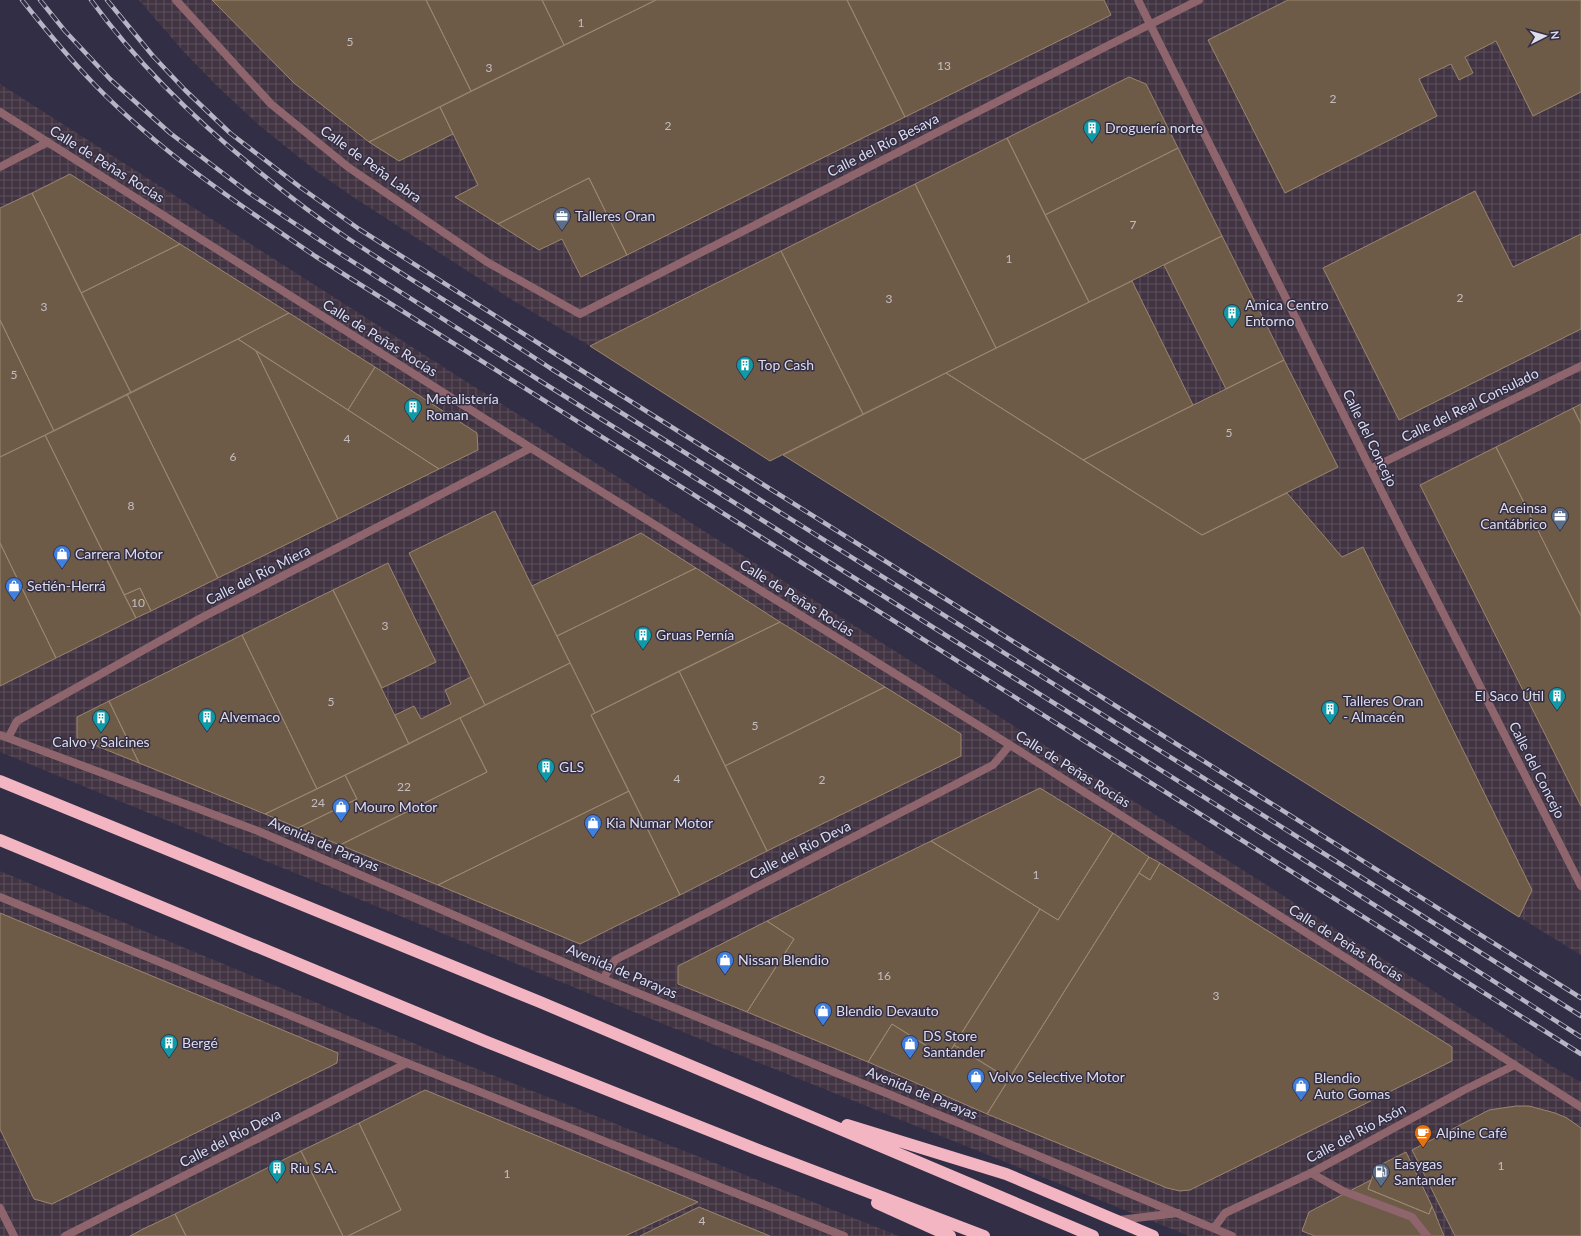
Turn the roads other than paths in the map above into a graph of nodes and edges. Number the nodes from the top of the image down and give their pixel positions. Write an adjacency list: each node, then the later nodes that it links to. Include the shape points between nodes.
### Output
1 (176, 0): 8 (street, Calle de Peña Labra, via 271,104 348,167 487,262)
2 (1138, 0): 4 (street, Calle del Concejo)
3 (1200, 0): 4 (street, Calle del Río Besaya)
4 (1150, 24): 8 (street, Calle del Río Besaya); 11 (street, Calle del Concejo)
5 (0, 112): 6 (street, Calle de Peñas Rocías)
6 (48, 142): 7 (street); 10 (street, Calle de Peñas Rocías)
7 (0, 167)
8 (580, 314)
9 (1581, 366): 11 (street, Calle del Real Consulado)
10 (531, 448): 13 (street, Calle del Río Miera, via 111,668 17,721); 14 (street, Calle de Peñas Rocías)
11 (1372, 468): 17 (street, Calle del Concejo)
12 (0, 735): 13 (street, Avenida de Parayas)
13 (8, 738): 19 (street, Avenida de Parayas, via 258,831)
14 (1010, 745): 19 (street, Calle del Río Deva, via 993,765 616,960); 21 (street, Calle de Peñas Rocías)
15 (0, 780): 22 (highway)
16 (0, 840): 24 (highway, via 487,1042)
17 (1581, 886)
18 (0, 897): 20 (street)
19 (603, 979): 27 (street, Avenida de Parayas, via 891,1094)
20 (407, 1062): 31 (street, Calle del Río Deva); 32 (street)
21 (1515, 1066): 23 (street, Calle de Peñas Rocías); 25 (street, Calle del Río Asón, via 1464,1090)
22 (781, 1104): 28 (highway, via 1006,1174); 35 (highway)
23 (1581, 1106)
24 (761, 1151): 33 (highway); 34 (highway)
25 (1311, 1173): 29 (street, Calle del Río Asón, via 1225,1213); 38 (street, via 1343,1191 1412,1217)
26 (0, 1208): 30 (street)
27 (1178, 1213): 28 (street); 29 (street, Avenida de Parayas)
28 (1117, 1221): 36 (highway)
29 (1214, 1228): 37 (street, Avenida de Parayas)
30 (14, 1236)
31 (65, 1236)
32 (844, 1236)
33 (950, 1236)
34 (984, 1236)
35 (1092, 1236)
36 (1153, 1236)
37 (1232, 1236)
38 (1427, 1236)

